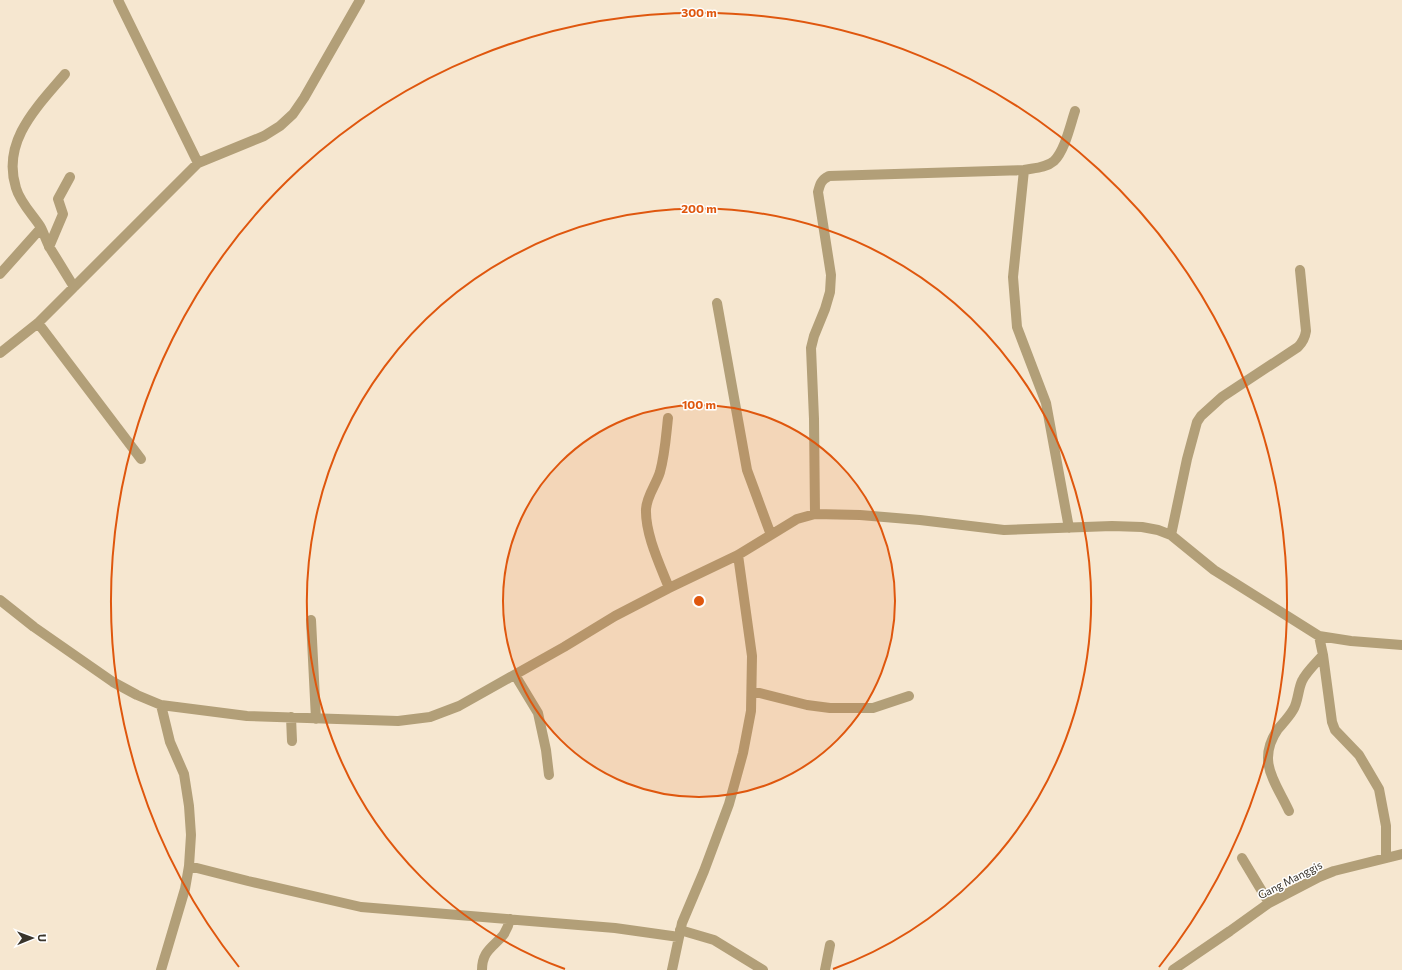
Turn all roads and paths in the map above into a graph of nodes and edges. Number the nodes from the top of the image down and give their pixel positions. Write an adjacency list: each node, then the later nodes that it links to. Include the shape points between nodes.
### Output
1 (118, 0): 5 (street)
2 (360, 0): 5 (street, via 293,114 264,136)
3 (66, 74): 8 (street, via 24,124 14,149 16,188)
4 (1075, 111): 6 (street, via 1061,152 1053,162 1040,168)
5 (198, 163): 12 (street)
6 (1024, 170): 18 (street, via 829,176 823,179 818,192 831,274 830,292 811,348); 19 (street, via 1013,277 1017,327 1046,403)
7 (70, 177): 9 (street, via 58,199 63,214)
8 (41, 228): 9 (street); 11 (street)
9 (49, 247): 12 (street)
10 (1300, 270): 20 (street, via 1305,338 1302,343 1222,397 1197,422)
11 (0, 274)
12 (74, 287): 14 (street)
13 (717, 303): 21 (street, via 747,470)
14 (38, 323): 15 (street); 17 (street)
15 (0, 353)
16 (668, 418): 23 (street, via 664,456 650,493 646,517)
17 (141, 459)
18 (815, 514): 19 (street, via 920,520 1004,530); 21 (street, via 797,519)
19 (1069, 528): 20 (street, via 1142,527)
20 (1171, 534): 26 (street, via 1214,570)
21 (771, 535): 22 (street)
22 (738, 555): 23 (street); 30 (street, via 752,656)
23 (669, 588): 29 (street, via 615,616)
24 (0, 600): 32 (street, via 113,682)
25 (310, 620): 34 (street)
26 (1319, 636): 27 (street); 28 (street)
27 (1402, 645)
28 (1323, 655): 37 (street, via 1302,681 1294,710 1278,729 1268,750 1270,775); 40 (street, via 1332,722 1338,733 1359,755 1379,789 1386,826)
29 (515, 675): 34 (street, via 459,706 430,717 398,721); 36 (street, via 538,713)
30 (752, 691): 31 (street, via 830,708 873,708); 44 (street, via 743,753 729,804)
31 (909, 696)
32 (161, 705): 33 (street, via 247,716); 41 (street, via 170,742 184,774 191,835)
33 (291, 717): 34 (street); 35 (street)
34 (316, 719)
35 (292, 741)
36 (549, 775)
37 (1289, 811)
38 (1402, 854): 40 (street, Gang Manggis)
39 (1242, 858): 42 (street)
40 (1386, 858): 42 (street, Gang Manggis, via 1324,875)
41 (189, 866): 43 (street, via 361,907); 46 (street, via 185,889)
42 (1268, 903): 51 (street, Gang Manggis)
43 (510, 919): 44 (street); 47 (street, via 505,933 484,956)
44 (679, 933): 48 (street); 49 (street, via 714,940)
45 (830, 944): 50 (street)
46 (161, 970)
47 (482, 970)
48 (672, 970)
49 (763, 970)
50 (825, 970)
51 (1173, 970)

